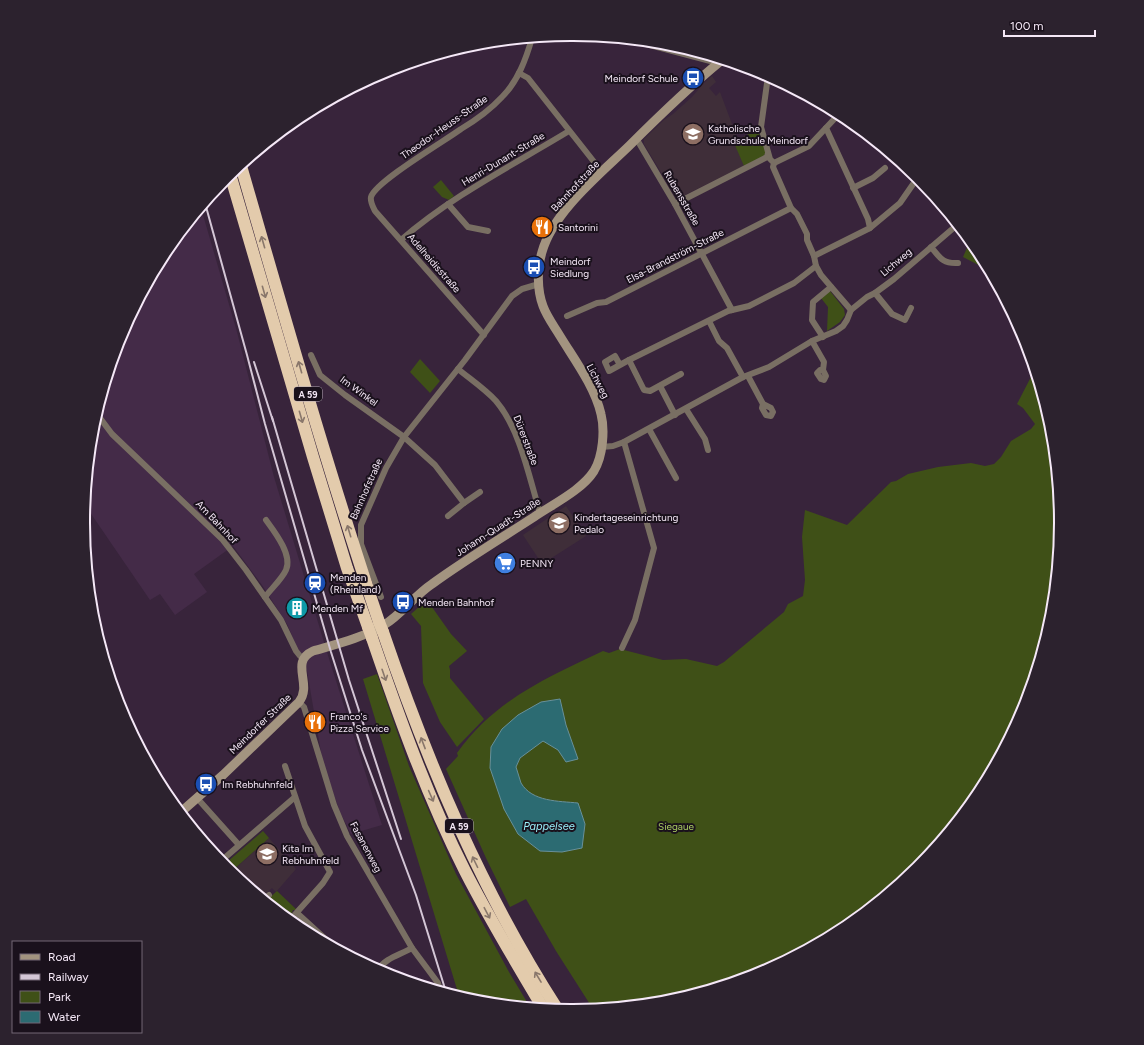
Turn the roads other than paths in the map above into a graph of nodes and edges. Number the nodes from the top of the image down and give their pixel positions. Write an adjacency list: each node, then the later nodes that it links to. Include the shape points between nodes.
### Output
1 (530, 43): 3 (street, Theodor-Heuss-Straße)
2 (717, 64): 8 (main road, Bahnhofstraße)
3 (519, 73): 7 (street, via 528,78); 17 (street, Theodor-Heuss-Straße, via 513,84 491,108 375,190)
4 (767, 83): 9 (street, via 761,127)
5 (835, 119): 6 (street)
6 (826, 128): 10 (street, via 809,146); 16 (street)
7 (569, 131): 13 (street); 18 (street, Henri-Dunant-Straße)
8 (636, 138): 13 (main road, Bahnhofstraße); 19 (street, Rubensstraße)
9 (768, 153): 10 (street); 19 (street, via 767,157)
10 (774, 163): 20 (street)
11 (885, 168): 16 (street, via 873,178)
12 (243, 172): 66 (highway, A 59, one-way to 12, via 358,558)
13 (602, 172): 30 (main road, Bahnhofstraße, via 564,212 551,231 541,253)
14 (232, 182): 66 (highway, A 59, one-way to 66, via 347,568)
15 (914, 184): 21 (street, via 900,204)
16 (853, 188): 21 (street)
17 (371, 204): 24 (street, Adelheidisstraße)
18 (448, 204): 23 (street, via 468,227); 24 (street, Henri-Dunant-Straße)
19 (675, 204): 26 (street, Rubensstraße)
20 (791, 208): 26 (street, Elsa-Brandström-Straße); 27 (street, via 807,234 806,240)
21 (870, 228): 27 (street)
22 (953, 228): 25 (street, Lichweg)
23 (488, 231)
24 (401, 240): 38 (street, Adelheidisstraße)
25 (931, 247): 28 (street, via 942,260 950,264); 32 (street, Lichweg)
26 (702, 254): 34 (street, Rubensstraße); 36 (street, Elsa-Brandström-Straße, via 606,302 597,303)
27 (814, 256): 29 (street)
28 (958, 263)
29 (816, 266): 31 (street); 34 (street, via 794,283 749,306)
30 (538, 284): 38 (street, Bahnhofstraße, via 522,289 512,296); 56 (main road, Lichweg, via 549,319 597,401 603,423)
31 (831, 287): 35 (street); 39 (street, via 813,302 812,320)
32 (875, 294): 33 (street, via 892,314 905,320); 35 (street, Lichweg, via 866,297)
33 (911, 308)
34 (732, 310): 37 (street)
35 (851, 310): 39 (street, Lichweg, via 843,326)
36 (567, 316)
37 (709, 321): 42 (street); 47 (street, via 719,341 727,348)
38 (484, 335): 44 (street, Bahnhofstraße)
39 (823, 337): 40 (street, Lichweg)
40 (812, 341): 45 (street, via 824,362); 47 (street, Lichweg, via 768,367)
41 (311, 354): 54 (street, Im Winkel, via 320,375)
42 (630, 360): 43 (street); 48 (street, via 644,390 650,391)
43 (620, 365)
44 (458, 369): 54 (street, Bahnhofstraße); 61 (street, Dürerstraße, via 495,400 506,416 520,449)
45 (823, 370)
46 (681, 374): 48 (street)
47 (745, 377): 49 (street); 50 (street, Lichweg)
48 (660, 386): 51 (street)
49 (763, 404)
50 (686, 409): 51 (street, Lichweg); 57 (street, via 705,439)
51 (675, 415): 53 (street, Lichweg)
52 (102, 421): 64 (street, Am Bahnhof, via 112,434 222,539)
53 (649, 429): 55 (street, Lichweg); 58 (street)
54 (404, 436): 60 (street, via 435,464); 65 (street, Bahnhofstraße, via 386,468 361,525 361,544)
55 (624, 442): 56 (street, Lichweg); 67 (street, via 654,548 635,620)
56 (602, 447): 61 (main road, Johann-Quadt-Straße, via 595,470 584,483)
57 (708, 450)
58 (676, 478)
59 (480, 492): 60 (street)
60 (464, 503): 62 (street)
61 (540, 512): 68 (main road, Johann-Quadt-Straße, via 420,592 394,618 365,635 313,651)
62 (448, 516)
63 (266, 520): 64 (street, via 282,543 288,565 284,574)
64 (265, 597): 68 (street, Am Bahnhof, via 281,620 296,651)
65 (381, 597)
66 (375, 630): 82 (highway, A 59, one-way to 82, via 395,706 464,870); 83 (highway, A 59, one-way to 66, via 503,917 473,858)
67 (622, 648)
68 (304, 658): 69 (main road, Meindorfer Straße, via 301,664 305,689)
69 (299, 702): 72 (main road, Meindorfer Straße); 79 (street, Fasanenweg, via 304,707 334,805 347,836)
70 (285, 766): 71 (street)
71 (295, 797): 74 (street); 76 (street, via 305,826 330,872)
72 (198, 798): 73 (main road, Meindorfer Straße); 74 (street)
73 (185, 809)
74 (239, 845): 75 (street)
75 (227, 857)
76 (297, 913): 77 (street); 78 (street)
77 (294, 916)
78 (314, 929)
79 (412, 948): 80 (street, via 389,958); 81 (street, Fasanenweg)
80 (382, 964)
81 (439, 985)
82 (540, 1003)
83 (554, 1003)

